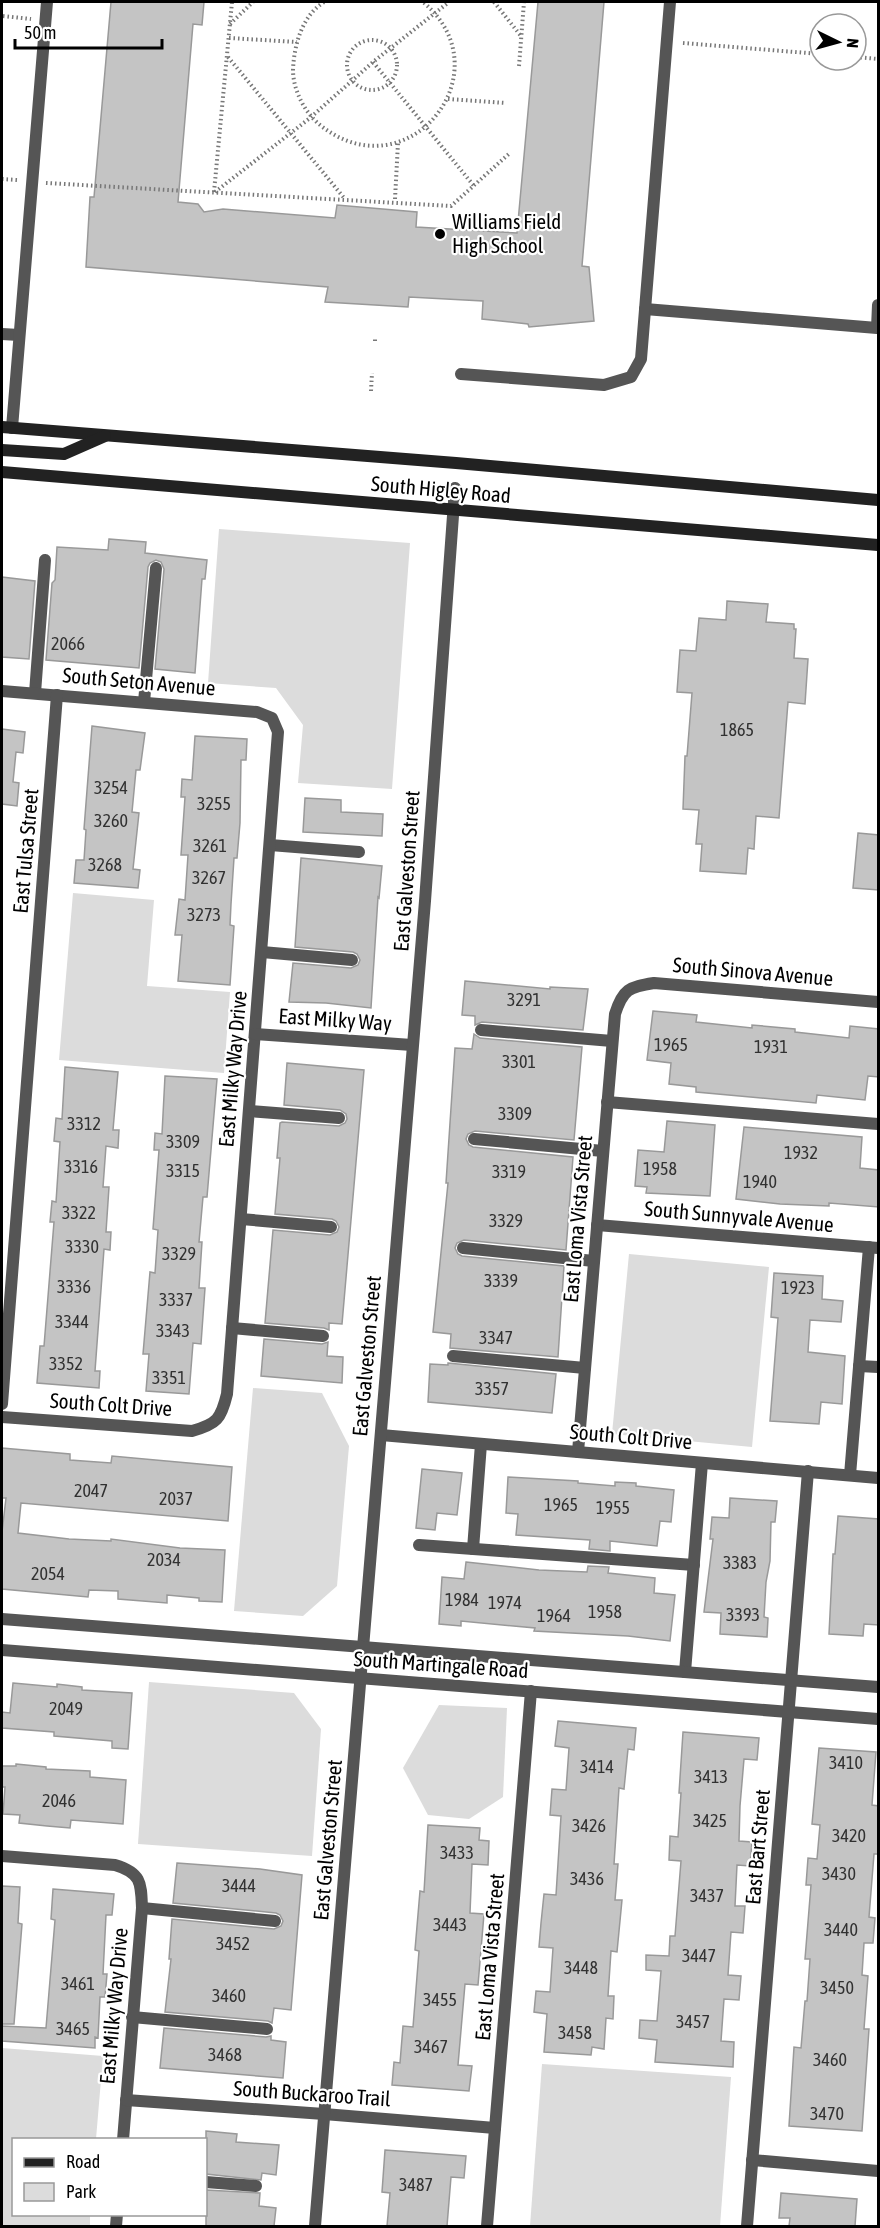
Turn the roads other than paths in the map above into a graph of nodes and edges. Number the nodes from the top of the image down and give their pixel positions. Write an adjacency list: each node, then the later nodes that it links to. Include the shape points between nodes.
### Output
1 (47, 2): 7 (street)
2 (670, 2): 4 (street)
3 (879, 305): 5 (street)
4 (645, 309): 5 (street); 8 (street, via 641,359 631,377 604,385)
5 (878, 328)
6 (2, 334): 7 (street)
7 (19, 335): 9 (street)
8 (461, 374)
9 (7, 428): 10 (main road, South Higley Road)
10 (106, 436): 11 (main road, via 64,454); 14 (main road, South Higley Road)
11 (2, 450)
12 (2, 472): 15 (main road, South Higley Road)
13 (455, 488): 15 (street, East Galveston Street)
14 (879, 500)
15 (453, 511): 16 (main road, South Higley Road); 33 (street, East Galveston Street)
16 (879, 545)
17 (45, 560): 20 (street)
18 (156, 568): 22 (street)
19 (2, 691): 20 (street, South Seton Avenue)
20 (35, 693): 21 (street, South Seton Avenue)
21 (57, 695): 22 (street, South Seton Avenue); 52 (street, East Tulsa Street)
22 (144, 702): 23 (street, South Seton Avenue, via 257,712)
23 (272, 718): 24 (street, East Milky Way Drive, via 278,732)
24 (270, 845): 25 (street); 26 (street, East Milky Way Drive)
25 (359, 852)
26 (262, 952): 27 (street); 31 (street, East Milky Way Drive)
27 (352, 960)
28 (626, 991): 29 (street, South Sinova Avenue, via 654,983); 32 (street, East Loma Vista Street, via 615,1014)
29 (879, 1002)
30 (481, 1030): 32 (street)
31 (255, 1034): 33 (street, East Milky Way); 35 (street, East Milky Way Drive)
32 (612, 1041): 34 (street, East Loma Vista Street)
33 (412, 1045): 55 (street, East Galveston Street)
34 (607, 1102): 37 (street); 39 (street, East Loma Vista Street)
35 (249, 1111): 36 (street); 40 (street, East Milky Way Drive)
36 (339, 1118)
37 (879, 1124)
38 (474, 1139): 39 (street)
39 (603, 1151): 41 (street, East Loma Vista Street)
40 (240, 1219): 42 (street); 46 (street, East Milky Way Drive)
41 (597, 1225): 44 (street, South Sunnyvale Avenue); 45 (street, East Loma Vista Street)
42 (331, 1227)
43 (463, 1248): 45 (street)
44 (874, 1248): 49 (street)
45 (594, 1261): 51 (street, East Loma Vista Street)
46 (232, 1328): 47 (street); 54 (street, East Milky Way Drive, via 227,1394)
47 (323, 1336)
48 (453, 1356): 51 (street)
49 (859, 1366): 50 (street); 60 (street)
50 (879, 1367)
51 (585, 1368): 57 (street, East Loma Vista Street)
52 (2, 1404)
53 (2, 1417): 54 (street, South Colt Drive, via 192,1431)
54 (216, 1421)
55 (381, 1435): 56 (street, South Colt Drive); 66 (street, East Galveston Street)
56 (481, 1444): 57 (street, South Colt Drive); 63 (street)
57 (578, 1452): 58 (street, South Colt Drive)
58 (702, 1463): 59 (street, South Colt Drive); 64 (street)
59 (808, 1471): 60 (street, South Colt Drive); 70 (street, East Bart Street)
60 (850, 1475): 61 (street, South Colt Drive)
61 (879, 1478)
62 (419, 1545): 63 (street)
63 (473, 1549): 64 (street)
64 (694, 1565): 68 (street)
65 (2, 1619): 66 (street, South Martingale Road)
66 (364, 1647): 68 (street, South Martingale Road); 69 (street, East Galveston Street)
67 (2, 1650): 69 (street, South Martingale Road)
68 (685, 1672): 70 (street, South Martingale Road)
69 (362, 1678): 72 (street, South Martingale Road); 81 (street, East Galveston Street)
70 (791, 1680): 71 (street, South Martingale Road); 73 (street, East Bart Street)
71 (879, 1687)
72 (531, 1691): 73 (street, South Martingale Road); 82 (street, East Loma Vista Street)
73 (788, 1712): 74 (street, South Martingale Road); 84 (street, East Bart Street)
74 (879, 1719)
75 (2, 1856): 76 (street, East Milky Way Drive, via 128,1868 141,1886)
76 (142, 1908): 77 (street); 78 (street, East Milky Way Drive)
77 (275, 1922)
78 (132, 2017): 79 (street); 80 (street, East Milky Way Drive)
79 (267, 2029)
80 (126, 2100): 81 (street, South Buckaroo Trail); 83 (street, East Milky Way Drive)
81 (324, 2114): 82 (street, South Buckaroo Trail); 88 (street, East Galveston Street)
82 (495, 2128): 89 (street, East Loma Vista Street)
83 (123, 2138)
84 (752, 2160): 85 (street); 90 (street, East Bart Street)
85 (879, 2171)
86 (207, 2182): 87 (street)
87 (256, 2186)
88 (315, 2226)
89 (487, 2226)
90 (747, 2226)

